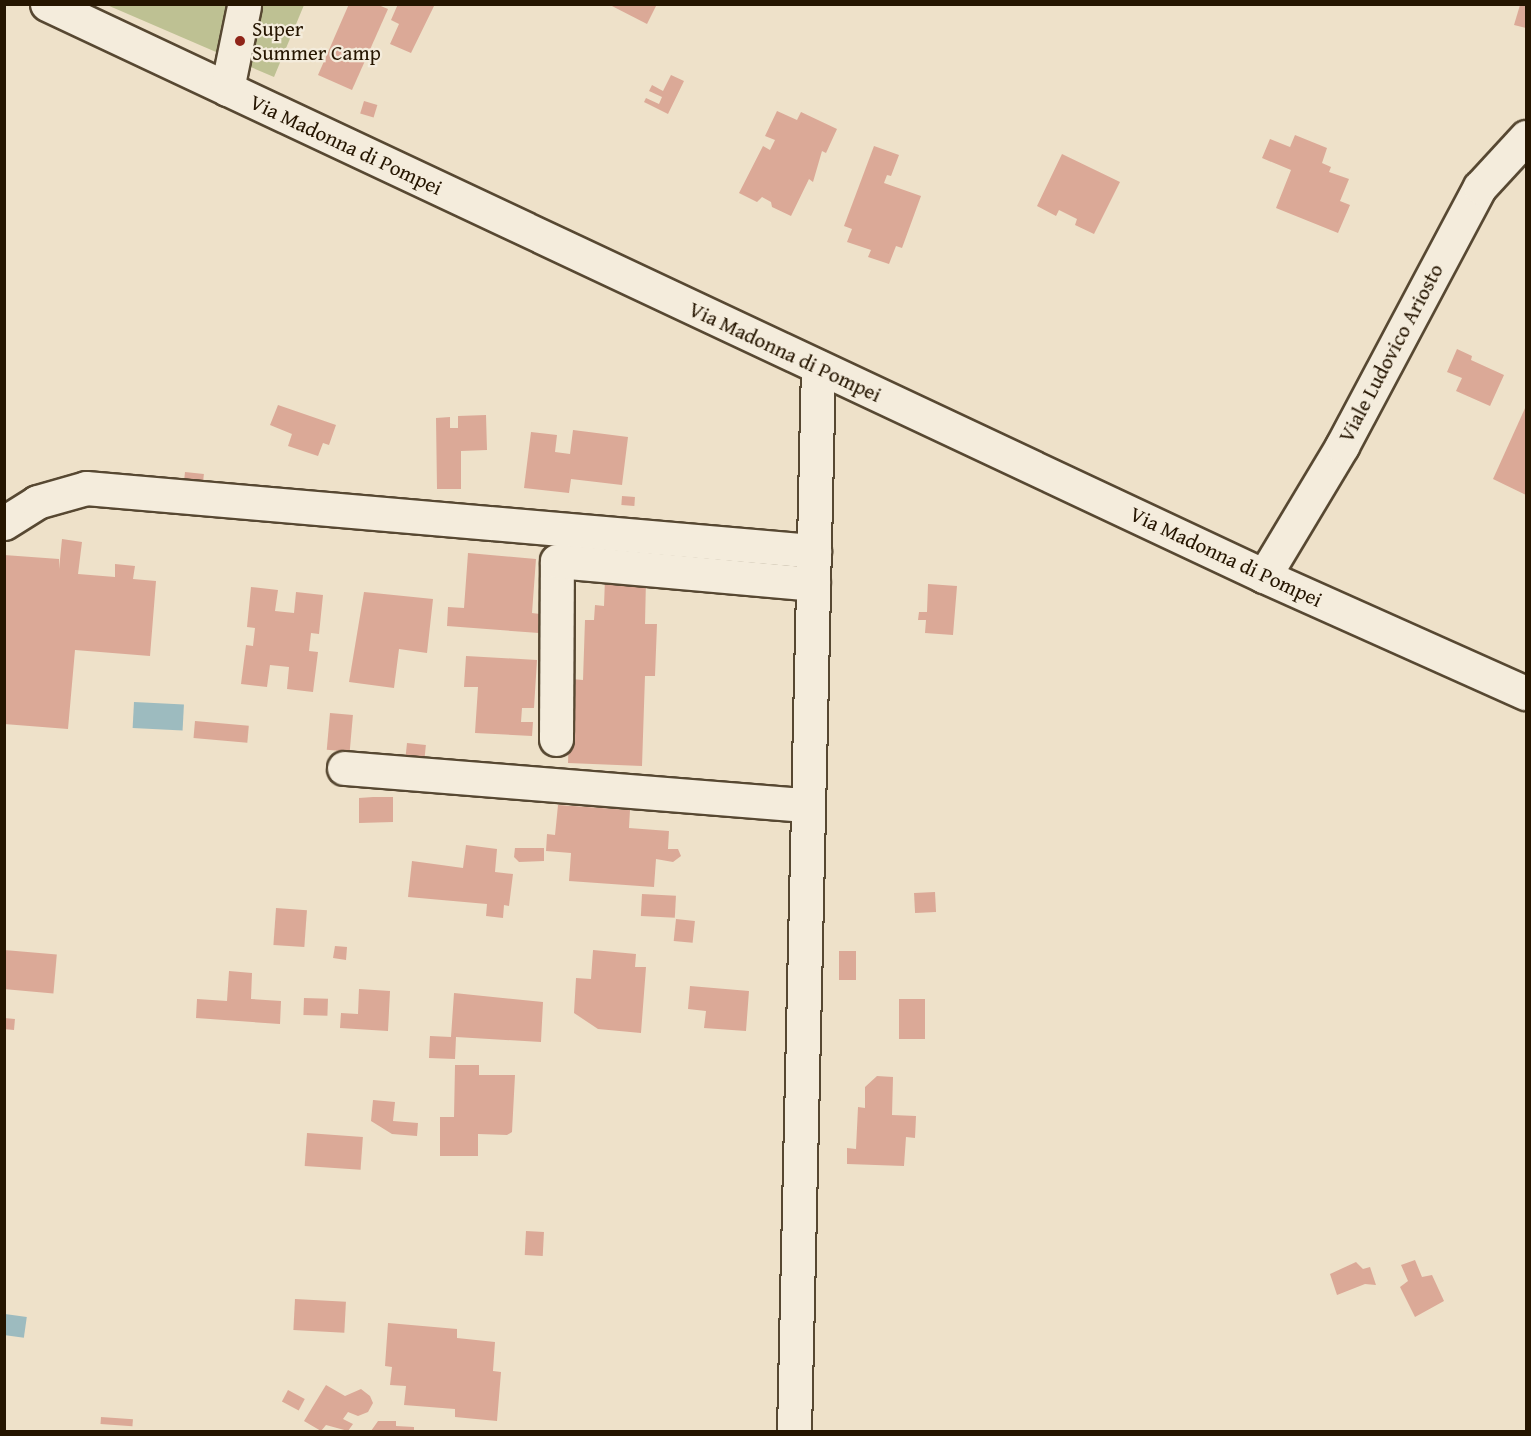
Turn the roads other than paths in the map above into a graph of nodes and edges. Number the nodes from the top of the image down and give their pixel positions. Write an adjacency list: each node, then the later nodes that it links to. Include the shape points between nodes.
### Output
1 (47, 4): 3 (street, Via Madonna di Pompei)
2 (244, 6): 3 (street)
3 (227, 89): 5 (street, Via Madonna di Pompei)
4 (1527, 136): 8 (street, Viale Ludovico Ariosto, via 1480,187 1342,446)
5 (818, 367): 7 (street); 8 (street, Via Madonna di Pompei)
6 (4, 523): 7 (street, via 37,502 86,488)
7 (814, 551): 9 (street)
8 (1264, 576): 10 (street, Via Madonna di Pompei)
9 (813, 584): 11 (street, via 557,561); 13 (street)
10 (1527, 693)
11 (556, 740)
12 (344, 768): 13 (street)
13 (808, 805): 14 (street)
14 (794, 1431)

